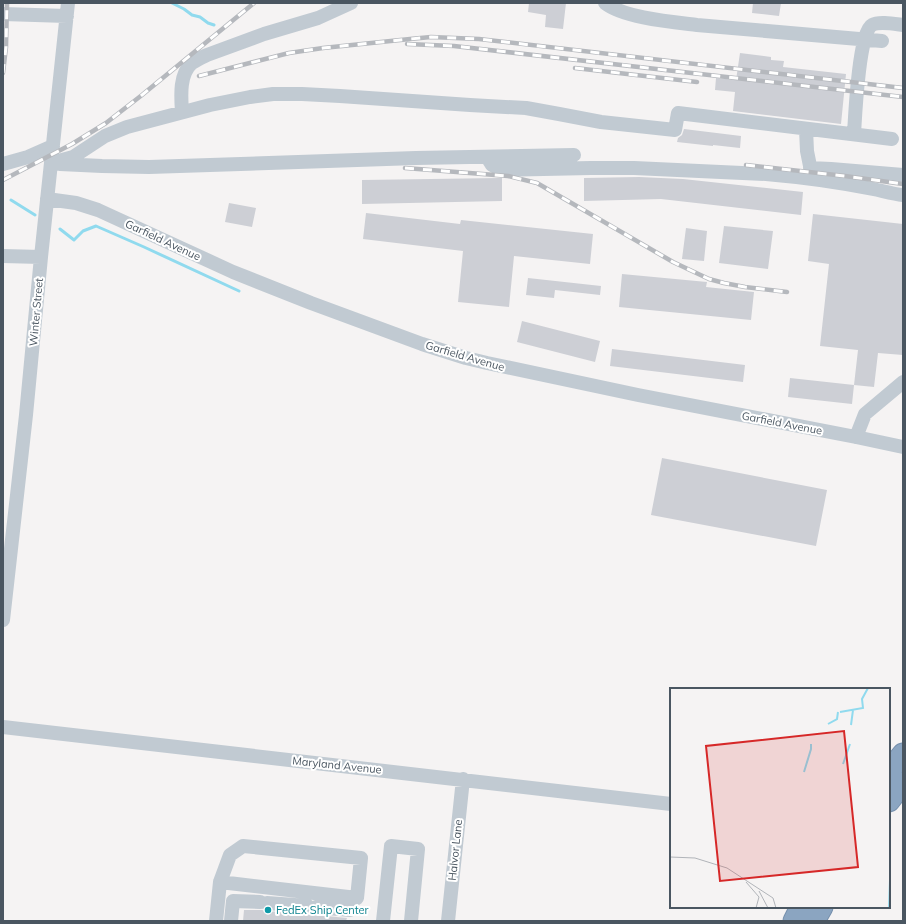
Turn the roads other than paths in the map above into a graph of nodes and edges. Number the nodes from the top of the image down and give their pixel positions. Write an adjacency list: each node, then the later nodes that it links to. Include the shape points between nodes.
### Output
1 (352, 3): 8 (street, via 318,18 264,34 198,59 184,76 181,92)
2 (605, 3): 6 (street, via 623,12 669,22)
3 (68, 10): 4 (street); 12 (street, Winter Street)
4 (3, 14)
5 (903, 25): 6 (street, via 874,24 869,27)
6 (865, 40): 7 (street); 10 (street)
7 (882, 41)
8 (182, 112): 9 (street, via 219,102 283,93 526,108 601,122 675,130 678,113); 16 (street, via 111,133 73,157)
9 (806, 129): 10 (street); 17 (street)
10 (854, 134): 11 (street)
11 (892, 139)
12 (53, 146): 15 (street); 16 (street, Winter Street)
13 (574, 155): 14 (street)
14 (487, 157): 16 (street, via 149,167); 17 (street, via 492,165 501,170 649,168 776,175)
15 (3, 164)
16 (51, 164): 20 (street, Winter Street)
17 (811, 174): 18 (street, via 831,169); 19 (street)
18 (903, 175)
19 (903, 196)
20 (47, 199): 22 (street, Winter Street); 24 (street, Garfield Avenue, via 76,203 98,210 221,266 304,300 466,358 638,395)
21 (3, 256): 22 (street)
22 (41, 257): 26 (street, Winter Street)
23 (903, 382): 24 (street, via 865,414)
24 (856, 437): 25 (street, Garfield Avenue)
25 (903, 447)
26 (3, 620)
27 (3, 727): 30 (street, Maryland Avenue)
28 (903, 754): 29 (highway)
29 (890, 770)
30 (463, 779): 33 (street, Maryland Avenue); 42 (street, Halvor Lane)
31 (903, 783): 32 (highway)
32 (890, 800)
33 (670, 804)
34 (220, 882): 37 (street); 37 (street, via 230,855 243,846 361,858 357,898); 38 (street)
35 (800, 908): 43 (highway)
36 (821, 908): 44 (highway)
37 (350, 909): 39 (street, via 233,901)
38 (216, 921)
39 (230, 921)
40 (383, 921): 41 (street, via 391,846 418,850)
41 (411, 921)
42 (448, 921)
43 (794, 921)
44 (814, 921)

